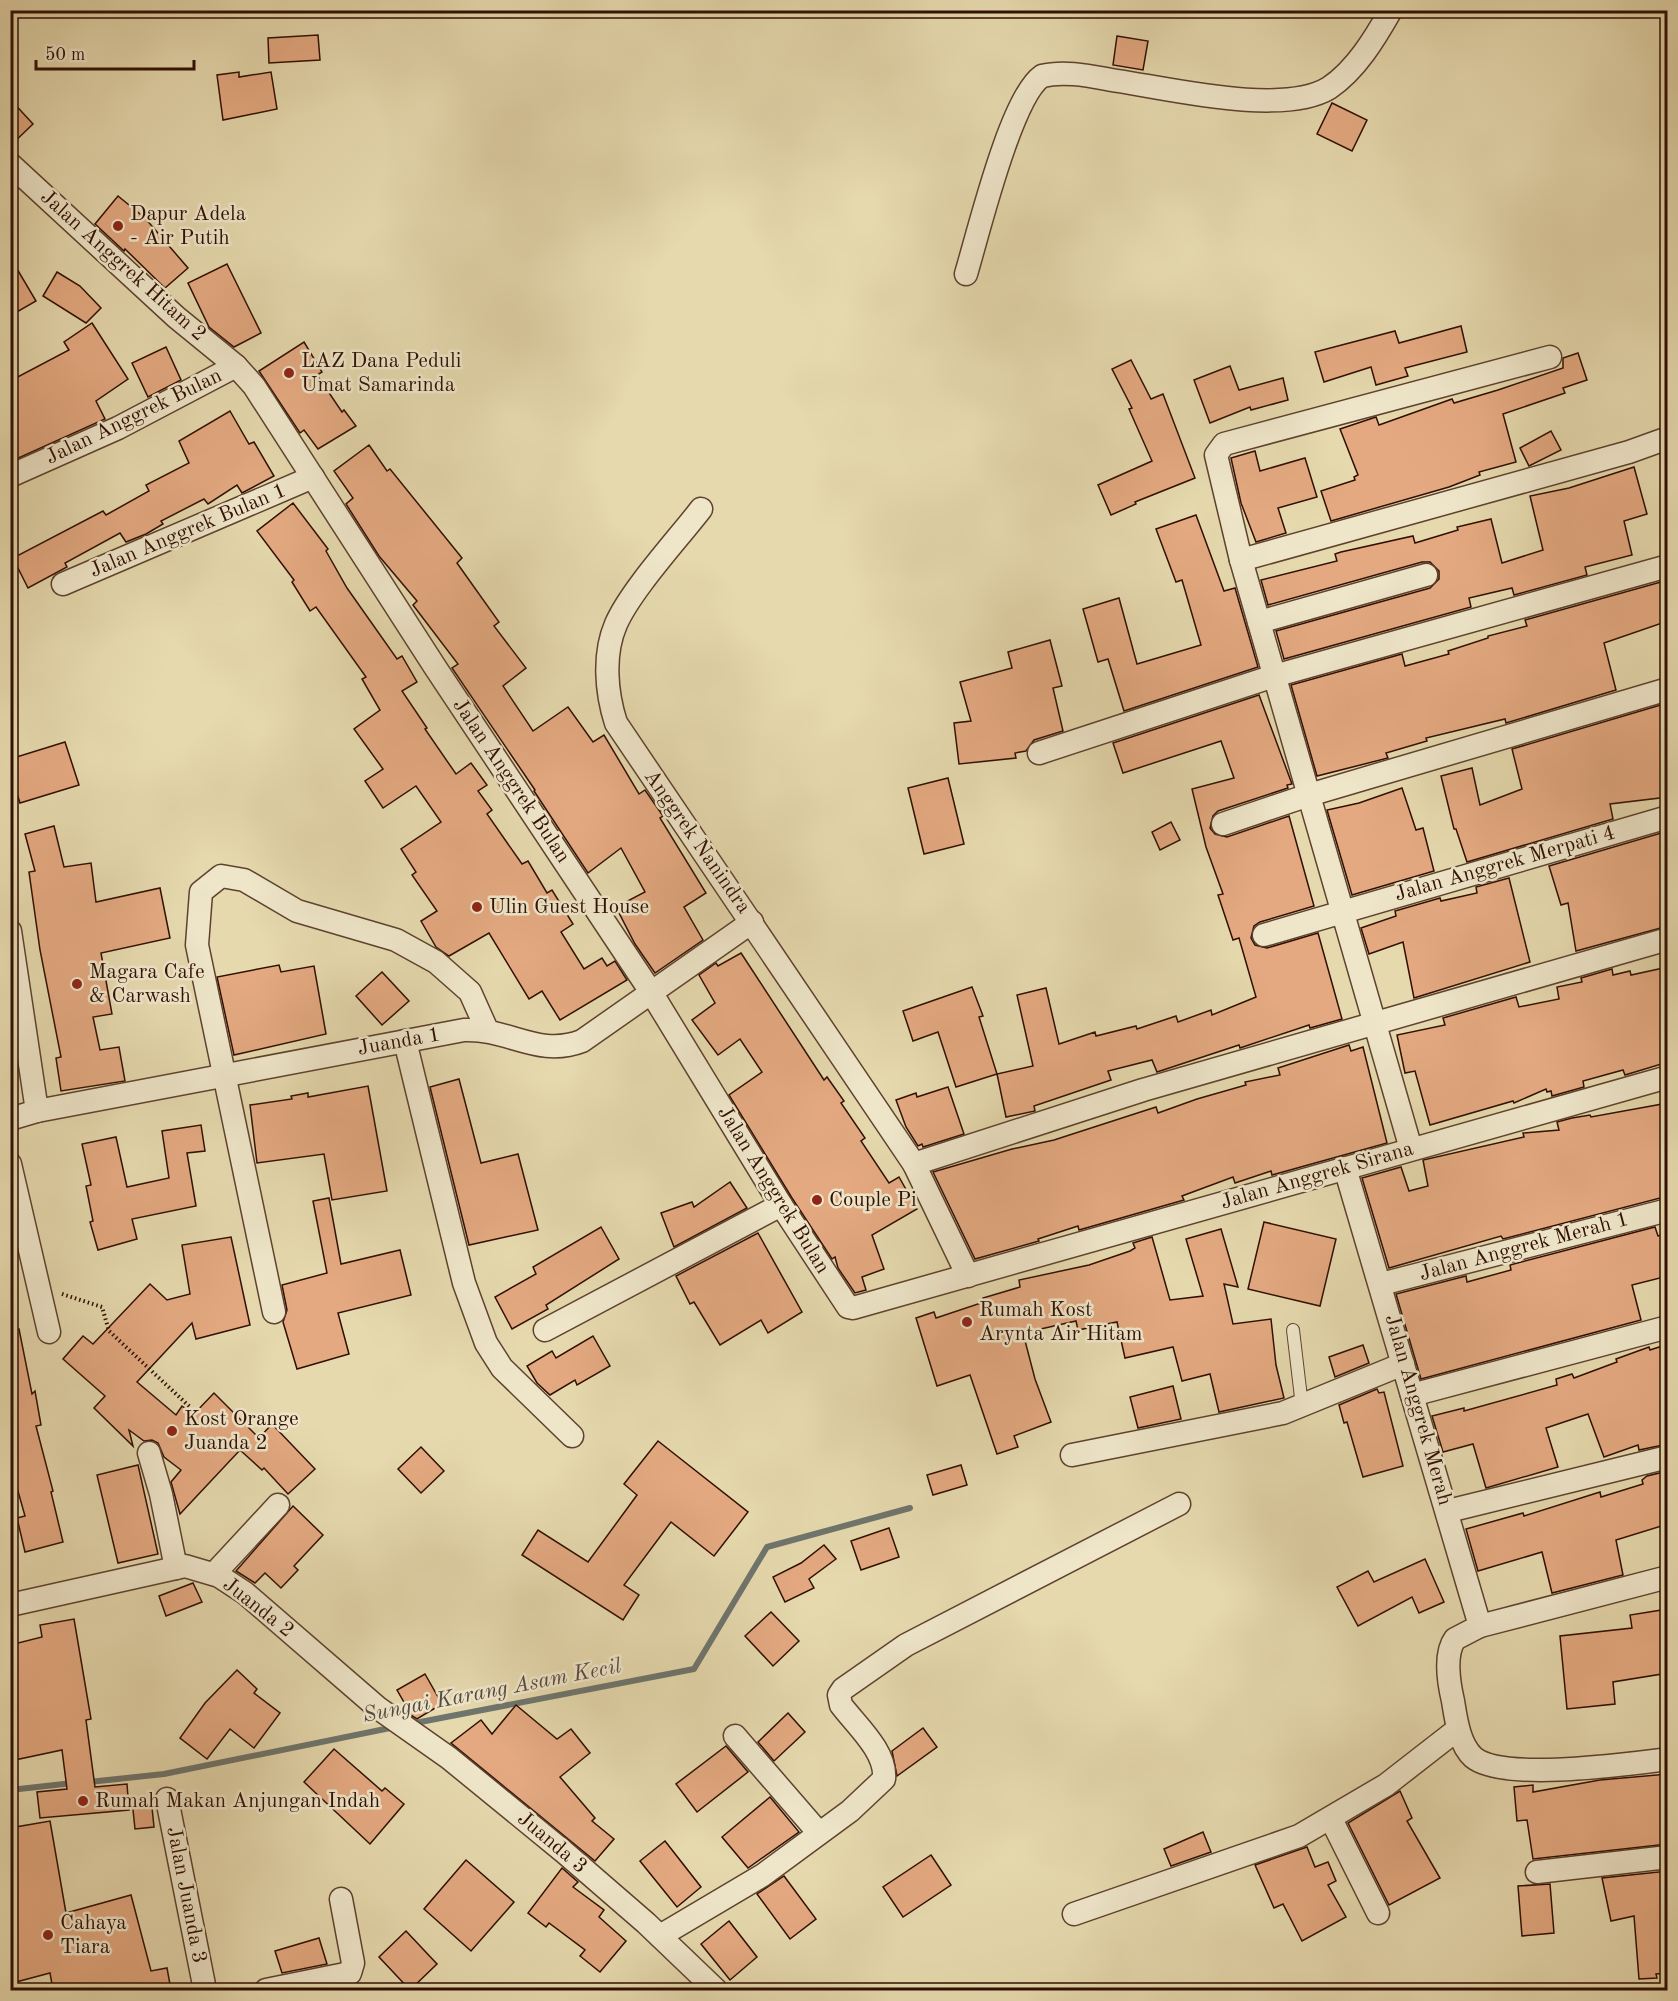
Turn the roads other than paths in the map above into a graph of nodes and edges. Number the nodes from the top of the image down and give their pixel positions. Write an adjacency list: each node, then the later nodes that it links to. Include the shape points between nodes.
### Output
1 (1391, 10): 3 (street, via 1347,72 1329,87 1299,99 1277,102 1075,74 1042,76 1029,88 1005,146)
2 (10, 164): 5 (street, Jalan Anggrek Hitam 2, via 176,317)
3 (966, 274)
4 (1550, 357): 10 (street, via 1224,444 1216,461)
5 (237, 366): 7 (street, Jalan Anggrek Bulan, via 118,428); 8 (street, Jalan Anggrek Bulan)
6 (1668, 438): 10 (street)
7 (10, 476)
8 (313, 477): 13 (street, Jalan Anggrek Bulan 1); 26 (street, Jalan Anggrek Bulan)
9 (701, 509): 22 (street, Anggrek Nanindra, via 617,621 608,686 621,733)
10 (1241, 560): 14 (street)
11 (1668, 566): 15 (street)
12 (1426, 575): 14 (street)
13 (63, 584)
14 (1259, 622): 15 (street)
15 (1274, 676): 17 (street); 18 (street)
16 (1668, 689): 18 (street)
17 (1039, 753)
18 (1308, 795): 20 (street); 21 (street)
19 (1668, 817): 21 (street, Jalan Anggrek Merpati 4)
20 (1223, 824)
21 (1342, 912): 24 (street, Jalan Anggrek Merpati 4); 27 (street)
22 (752, 922): 26 (street, Juanda 1); 36 (street, Anggrek Nanindra)
23 (10, 931): 32 (street)
24 (1264, 935)
25 (1668, 939): 27 (street)
26 (651, 992): 28 (street, Juanda 1, via 569,1046 551,1048); 38 (street, Jalan Anggrek Bulan)
27 (1374, 1025): 34 (street); 36 (street, via 1143,1090)
28 (487, 1030): 29 (street, Juanda 1); 30 (street, via 470,992 436,962 396,940 297,911 244,880 221,876 201,892 197,945)
29 (405, 1041): 30 (street, Juanda 1); 50 (street, via 464,1283 486,1343 502,1368)
30 (224, 1074): 32 (street, Juanda 1); 42 (street)
31 (1668, 1077): 34 (street, Jalan Anggrek Sirana)
32 (37, 1111): 33 (street, Juanda 1)
33 (10, 1119)
34 (1411, 1149): 37 (street, Jalan Anggrek Sirana)
35 (10, 1164): 46 (street)
36 (914, 1164): 40 (street, Anggrek Nanindra)
37 (1345, 1168): 40 (street, Jalan Anggrek Sirana); 41 (street, Jalan Anggrek Merah)
38 (781, 1205): 40 (street, Jalan Anggrek Bulan, via 848,1307); 44 (street)
39 (1668, 1210): 41 (street, Jalan Anggrek Merah 1)
40 (968, 1276)
41 (1381, 1284): 47 (street, Jalan Anggrek Merah)
42 (274, 1312)
43 (1668, 1327): 48 (street)
44 (545, 1330)
45 (1293, 1330): 49 (lane)
46 (49, 1332)
47 (1403, 1364): 48 (street, Jalan Anggrek Merah); 49 (street)
48 (1412, 1395): 56 (street, Jalan Anggrek Merah)
49 (1302, 1406): 52 (street)
50 (572, 1436)
51 (149, 1453): 57 (street)
52 (1072, 1455)
53 (1668, 1457): 56 (street)
54 (1179, 1504): 68 (street, via 906,1645 843,1689 839,1695 841,1705 878,1754 885,1779)
55 (278, 1505): 58 (street)
56 (1448, 1511): 61 (street, Jalan Anggrek Merah)
57 (176, 1568): 58 (street, Juanda 2, via 193,1567); 60 (street, Juanda 2)
58 (214, 1574): 62 (street, Juanda 2, via 245,1593)
59 (1668, 1577): 61 (street)
60 (10, 1605)
61 (1480, 1626): 63 (street, via 1455,1639 1449,1656)
62 (378, 1708): 74 (street, Juanda 3, via 449,1758)
63 (1458, 1729): 65 (street, via 1467,1750 1476,1759 1515,1770); 67 (street, via 1386,1785)
64 (735, 1736): 68 (street)
65 (1668, 1759)
66 (167, 1800): 75 (street, Jalan Juanda 3)
67 (1331, 1819): 72 (street); 73 (street, via 1299,1836)
68 (819, 1832): 74 (street, via 763,1875)
69 (1668, 1857): 70 (street)
70 (1537, 1872)
71 (341, 1899): 76 (street, via 353,1963 350,1972)
72 (1378, 1913)
73 (1074, 1914)
74 (660, 1936): 77 (street, Juanda 3)
75 (205, 1990)
76 (266, 1990)
77 (716, 1990)

